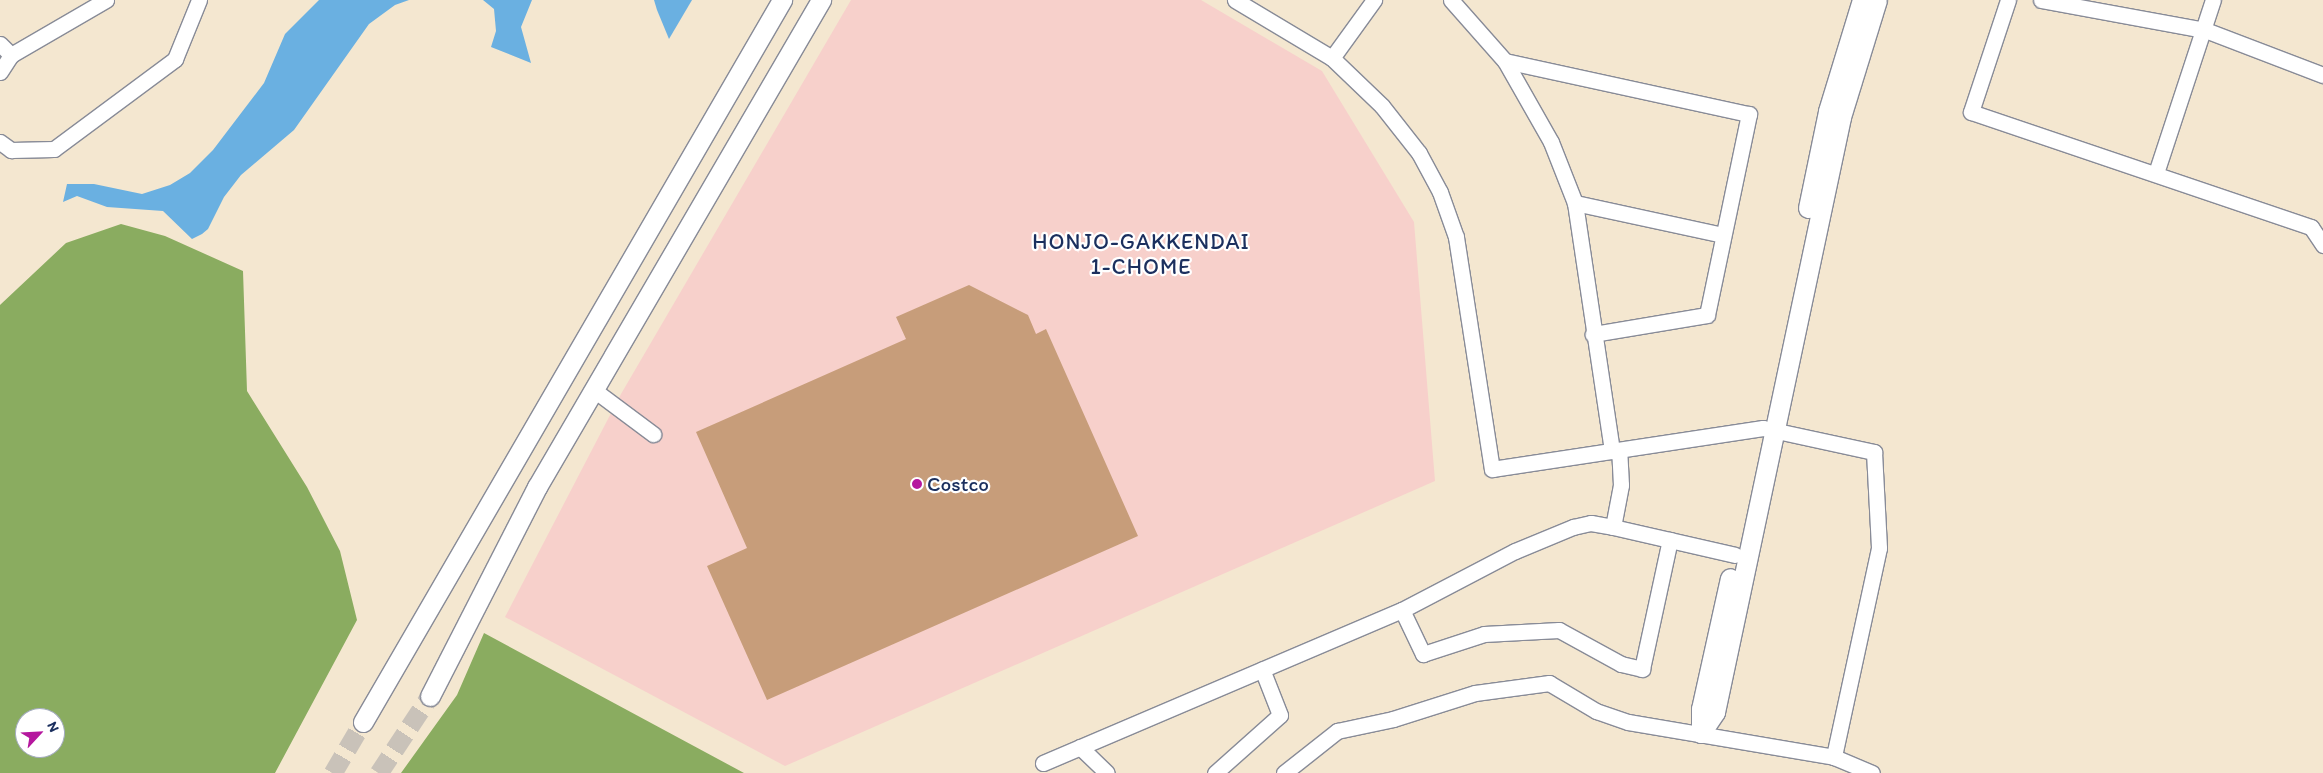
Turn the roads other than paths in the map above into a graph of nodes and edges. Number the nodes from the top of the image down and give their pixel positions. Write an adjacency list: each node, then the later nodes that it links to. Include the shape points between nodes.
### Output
1 (106, 0): 15 (street)
2 (199, 0): 21 (street, via 175,59 54,149 11,150)
3 (782, 0): 20 (street)
4 (821, 0): 22 (street)
5 (1234, 0): 16 (street)
6 (1374, 0): 16 (street)
7 (1451, 0): 17 (street)
8 (1862, 0): 30 (street, via 1828,112)
9 (1876, 0): 30 (street, via 1840,117)
10 (2008, 0): 23 (street, via 1972,112)
11 (2041, 0): 13 (street)
12 (2213, 0): 13 (street)
13 (2205, 30): 19 (street); 23 (street)
14 (0, 44): 15 (street)
15 (11, 55): 18 (street)
16 (1332, 58): 32 (street, via 1382,106 1419,152 1440,192 1456,237 1492,469)
17 (1505, 61): 24 (street, via 1551,142); 25 (street, via 1748,114)
18 (0, 72)
19 (2323, 75)
20 (705, 134): 22 (street); 28 (street)
21 (0, 142)
22 (733, 150): 29 (street)
23 (2156, 173): 26 (street, via 2311,227)
24 (1575, 203): 25 (street); 27 (street)
25 (1722, 235): 27 (street, via 1707,315)
26 (2323, 245)
27 (1593, 334): 32 (street)
28 (565, 374): 29 (street); 39 (street)
29 (594, 390): 31 (street); 38 (street, via 537,487)
30 (1769, 429): 32 (street); 35 (street); 40 (street, via 1715,712); 42 (street, via 1874,452 1880,548)
31 (653, 434)
32 (1616, 451): 33 (street, via 1620,485)
33 (1613, 527): 34 (street); 36 (street, via 1591,523 1573,526 1515,551)
34 (1670, 540): 35 (street); 36 (street, via 1642,669 1621,664 1559,630 1484,634 1423,654)
35 (1735, 555): 40 (street, via 1701,709)
36 (1402, 610): 37 (street)
37 (1262, 670): 41 (street); 45 (street, via 1280,715)
38 (430, 696)
39 (362, 722)
40 (1701, 733): 42 (street); 46 (street, via 1628,722 1596,711 1549,683 1528,684 1475,692 1392,719 1336,731)
41 (1080, 747): 43 (street); 44 (street)
42 (1834, 757): 47 (street)
43 (1044, 762)
44 (1107, 773)
45 (1215, 773)
46 (1284, 773)
47 (1872, 773)

